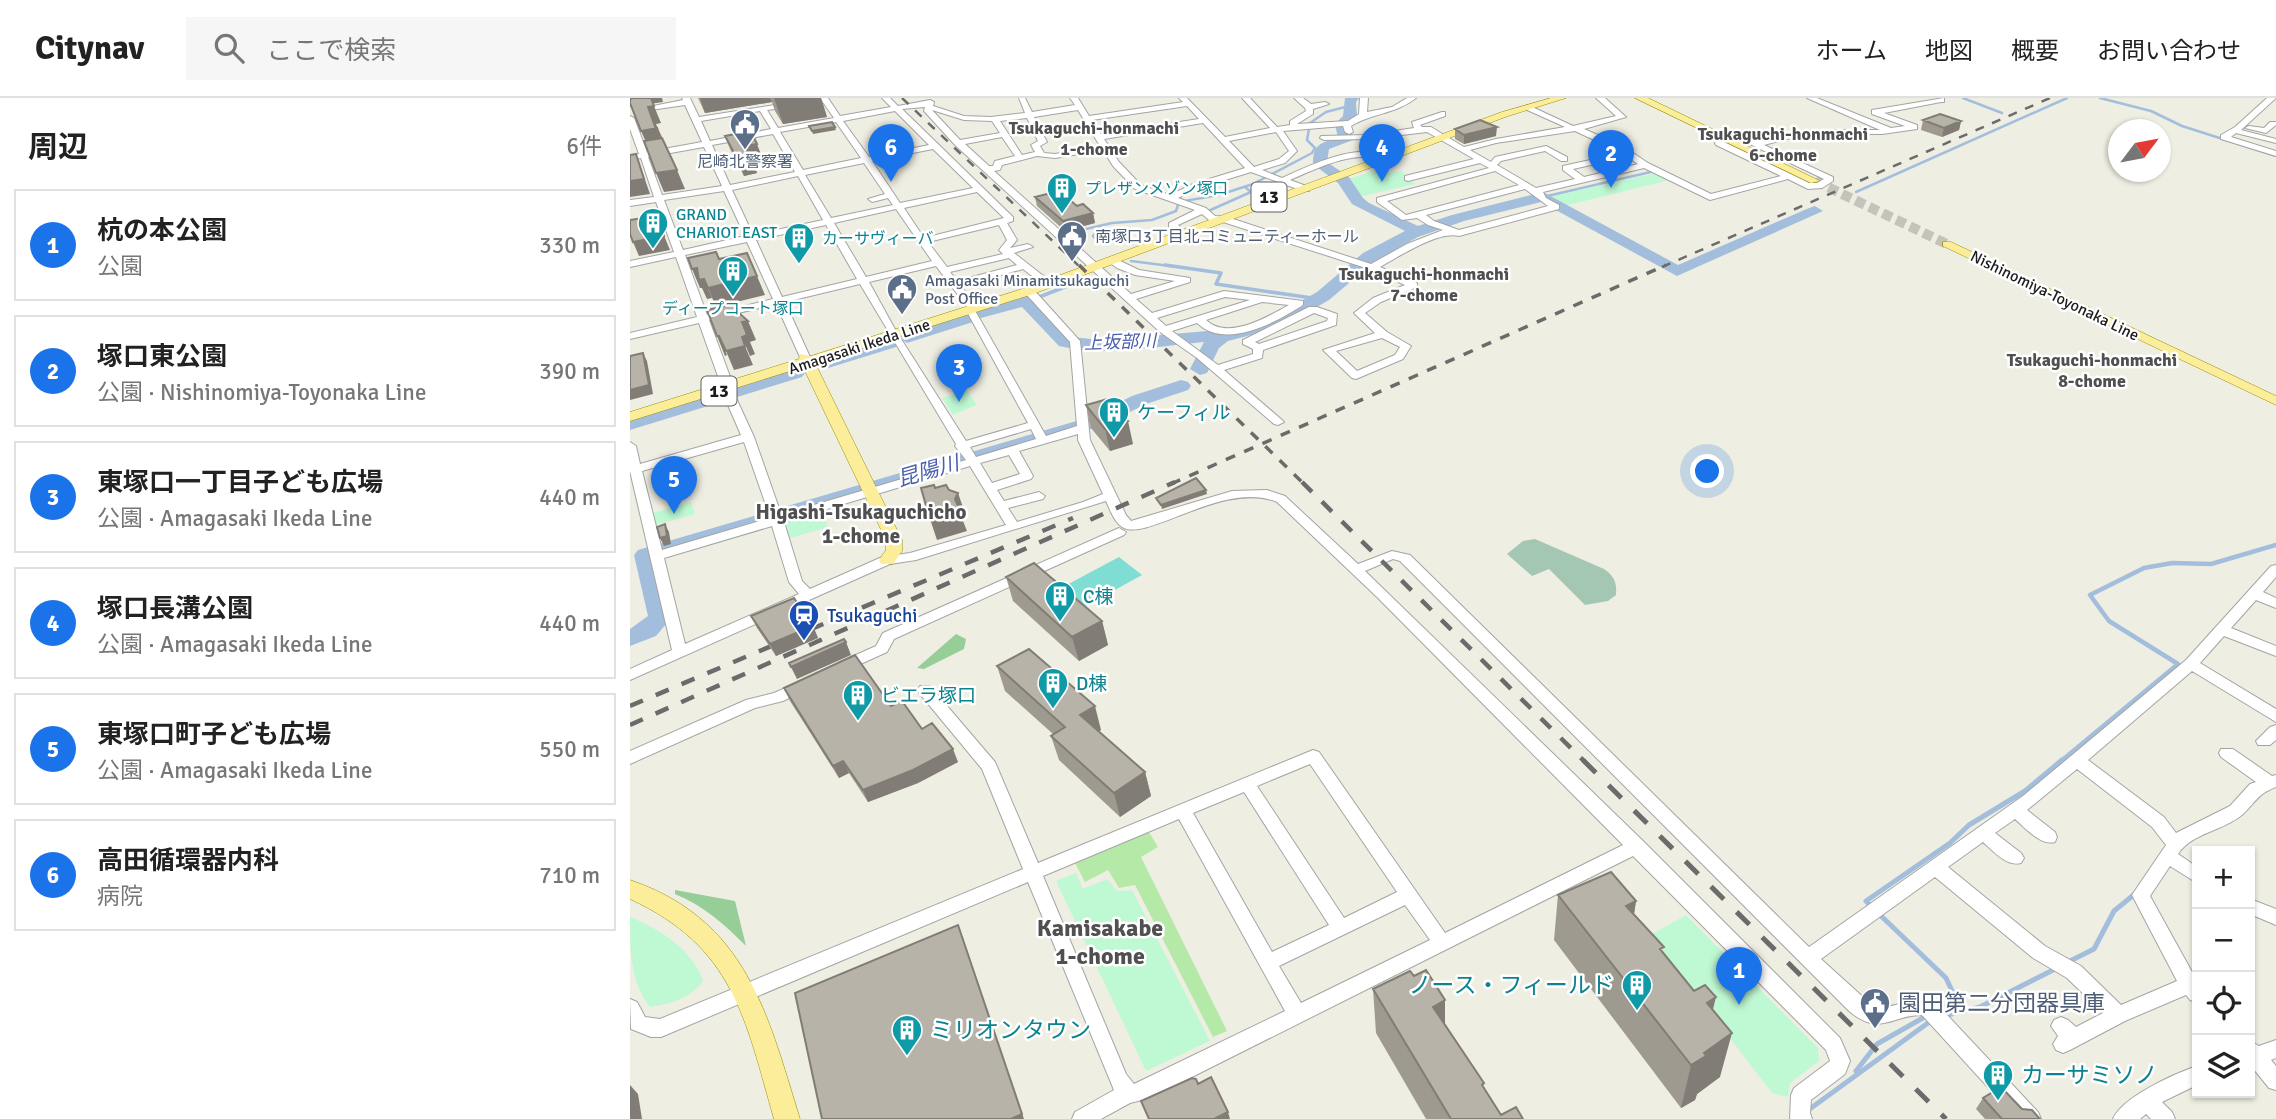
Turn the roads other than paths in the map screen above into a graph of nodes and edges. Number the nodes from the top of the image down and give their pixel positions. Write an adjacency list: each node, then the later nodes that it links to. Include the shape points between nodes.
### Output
1 (823, 98): 17 (street); 41 (street)
2 (886, 98): 27 (street)
3 (1298, 98): 24 (street)
4 (1363, 98): 34 (street)
5 (1412, 98): 34 (street, via 1394,109)
6 (1548, 98): 53 (main road, Amagasaki Ikeda Line / 13)
7 (1561, 98): 25 (main road, Amagasaki Ikeda Line / 13)
8 (1600, 98): 48 (street, via 1622,117)
9 (1640, 98): 57 (main road)
10 (1811, 98): 35 (street)
11 (1900, 98): 23 (street)
12 (1937, 98): 23 (street, via 1941,100)
13 (2272, 98): 39 (street)
14 (1022, 99): 32 (street)
15 (1251, 99): 46 (street, via 1254,109)
16 (687, 100): 29 (street); 40 (street)
17 (808, 100)
18 (1078, 101): 32 (street); 38 (street)
19 (1185, 101): 38 (street); 42 (street)
20 (939, 102): 28 (street); 31 (street)
21 (1324, 104): 24 (street)
22 (781, 105): 26 (street)
23 (1918, 106): 30 (street)
24 (1309, 107): 44 (street)
25 (1528, 107): 48 (street); 53 (main road, Amagasaki Ikeda Line / 13)
26 (762, 108): 40 (street); 51 (street)
27 (897, 109): 28 (street); 41 (street); 63 (street)
28 (927, 110): 31 (street); 60 (street)
29 (630, 111)
30 (1875, 112): 35 (street); 50 (street, via 1914,127)
31 (951, 113): 37 (street)
32 (1027, 114): 37 (street); 66 (street, via 1043,142 1035,145)
33 (1442, 114): 47 (street, via 1415,124)
34 (1363, 115): 43 (street)
35 (1856, 117): 50 (street)
36 (630, 118): 69 (street)
37 (994, 118): 52 (street)
38 (1088, 118): 54 (street)
39 (2249, 118): 45 (street); 49 (street)
40 (695, 120): 62 (street)
41 (838, 120): 51 (street); 75 (street)
42 (1202, 121): 54 (street); 58 (street)
43 (1344, 123): 44 (street); 55 (street)
44 (1305, 124): 46 (street)
45 (2274, 124): 49 (street, via 2266,131)
46 (1277, 129): 58 (street); 79 (street, via 1293,151 1282,162)
47 (1419, 129): 53 (street); 55 (street)
48 (1577, 129): 65 (street); 67 (street); 73 (street)
49 (2240, 129): 59 (street); 68 (street, via 2224,137)
50 (1888, 130): 61 (street, via 1806,132)
51 (774, 132): 62 (street); 80 (street)
52 (1003, 135): 60 (street); 71 (street)
53 (1441, 135): 65 (street); 70 (main road, Amagasaki Ikeda Line / 13); 81 (main road, Amagasaki Ikeda Line / 13)
54 (1100, 137): 64 (street)
55 (1349, 137): 56 (street)
56 (1324, 138)
57 (1724, 138): 61 (street, via 1740,137); 82 (street, via 1719,143 1724,147); 87 (main road)
58 (1221, 140): 79 (street)
59 (2276, 141)
60 (958, 143): 78 (street)
61 (1759, 144): 82 (street, via 1830,179 1808,186)
62 (705, 145): 69 (street); 89 (street)
63 (936, 147): 75 (street); 90 (street)
64 (1106, 147): 66 (street, via 1045,157); 96 (street, via 1138,187)
65 (1465, 149): 73 (street)
66 (1039, 153): 71 (street)
67 (1629, 153): 76 (street); 84 (street, via 1566,168)
68 (2276, 153)
69 (644, 156): 72 (street); 94 (street)
70 (1380, 156): 81 (main road, Amagasaki Ikeda Line / 13); 85 (street, via 1367,154 1320,164)
71 (1019, 157): 78 (street)
72 (630, 158)
73 (1479, 158): 77 (street); 83 (street)
74 (1564, 159): 77 (street, via 1546,148 1498,159)
75 (868, 160): 80 (street); 92 (street)
76 (1645, 165): 82 (street, via 1710,197); 84 (street)
77 (1494, 167): 86 (street); 91 (street)
78 (987, 169): 113 (street)
79 (1253, 170): 85 (street); 96 (street, via 1196,186)
80 (800, 174): 89 (street); 101 (street)
81 (1337, 175): 88 (main road, Amagasaki Ikeda Line / 13)
82 (1787, 177)
83 (1408, 178)
84 (1581, 179): 91 (street)
85 (1283, 180): 88 (street)
86 (1450, 181): 93 (street); 99 (street, via 1380,200 1405,218)
87 (1815, 181)
88 (1303, 187): 100 (main road, Amagasaki Ikeda Line / 13)
89 (725, 188): 94 (street); 104 (street)
90 (978, 189): 98 (street); 102 (street, via 1010,219)
91 (1536, 193): 93 (street); 103 (street, via 1556,207 1459,233)
92 (892, 195): 95 (street); 98 (street)
93 (1479, 197): 99 (street)
94 (659, 198): 97 (street); 108 (street)
95 (872, 200)
96 (1178, 200): 100 (street)
97 (632, 206)
98 (899, 207): 101 (street); 105 (street)
99 (1418, 214): 103 (street)
100 (1210, 215): 110 (main road, Amagasaki Ikeda Line / 13); 112 (street); 113 (main road, Amagasaki Ikeda Line / 13)
101 (828, 222): 104 (street); 118 (street)
102 (1002, 222): 105 (street); 109 (street, via 1012,240 1004,250)
103 (1442, 228): 112 (street)
104 (750, 239): 108 (street); 124 (street)
105 (922, 241): 114 (street)
106 (1947, 244): 137 (main road, Nishinomiya-Toyonaka Line)
107 (1028, 247): 109 (street)
108 (680, 254): 111 (street); 127 (street)
109 (1009, 254): 114 (street); 115 (street)
110 (1113, 261): 113 (main road, Amagasaki Ikeda Line / 13); 121 (street, via 1122,268 1187,280)
111 (630, 264)
112 (1365, 264): 116 (street)
113 (1093, 266): 117 (main road, Amagasaki Ikeda Line / 13); 120 (main road, Amagasaki Ikeda Line / 13); 121 (street)
114 (941, 267): 118 (street); 119 (street)
115 (1023, 267): 117 (street); 119 (street)
116 (1391, 275): 123 (street, via 1374,297); 123 (street, via 1414,285)
117 (1044, 280): 125 (main road, Amagasaki Ikeda Line / 13)
118 (864, 281): 124 (street); 129 (street)
119 (955, 284): 125 (street)
120 (1033, 296): 125 (main road, Amagasaki Ikeda Line / 13); 141 (street, via 1076,343)
121 (1129, 298): 126 (street)
122 (1262, 299): 126 (street, via 1224,294); 128 (street); 128 (street, via 1299,303 1236,330 1212,330)
123 (1377, 300): 130 (street, via 1359,313)
124 (779, 301): 127 (street); 134 (street)
125 (970, 307): 129 (main road, Amagasaki Ikeda Line / 13); 142 (street)
126 (1150, 317): 131 (street)
127 (703, 319): 132 (street); 136 (street)
128 (1198, 319): 131 (street)
129 (893, 332): 134 (main road, Amagasaki Ikeda Line / 13); 146 (street)
130 (1383, 334): 130 (street, via 1406,346 1399,357 1356,376 1328,350)
131 (1170, 335): 135 (street)
132 (630, 336)
133 (1258, 348): 133 (street, via 1332,323 1333,317 1313,309 1251,337 1247,342); 135 (street, via 1258,356)
134 (807, 360): 136 (main road, Amagasaki Ikeda Line / 13); 149 (main road)
135 (1209, 363): 140 (street)
136 (728, 390): 138 (main road, Amagasaki Ikeda Line / 13); 139 (main road, Amagasaki Ikeda Line / 13); 143 (street)
137 (2276, 401)
138 (630, 411)
139 (630, 417)
140 (1278, 422)
141 (1081, 426): 142 (street); 151 (street)
142 (1040, 435): 145 (street); 146 (street)
143 (748, 438): 147 (street); 153 (street)
144 (630, 446): 147 (street)
145 (1012, 450): 146 (street); 148 (street, via 1027,476)
146 (968, 456): 148 (street); 149 (street)
147 (635, 469): 156 (street)
148 (989, 488): 152 (street)
149 (869, 490): 153 (street); 157 (main road, via 894,540 894,551)
150 (1039, 496): 152 (street)
151 (1108, 496): 154 (street); 158 (street, via 1130,526 1238,493 1273,494)
152 (1000, 506): 154 (street)
153 (776, 515): 156 (street); 161 (street, via 796,582)
154 (1013, 526): 157 (street)
155 (1119, 532): 171 (street, via 881,639 883,649)
156 (656, 553): 165 (street)
157 (887, 560): 161 (street)
158 (1357, 569): 179 (street); 191 (street, via 1392,555 1405,558)
159 (2274, 574): 160 (street)
160 (2253, 593): 162 (street); 163 (street)
161 (809, 596): 165 (street)
162 (2276, 603)
163 (2221, 630): 164 (street); 166 (street)
164 (2276, 651)
165 (680, 652): 167 (street)
166 (2192, 664): 169 (street); 172 (street)
167 (630, 675)
168 (925, 690): 184 (street, via 989,766)
169 (2276, 716)
170 (2227, 753): 173 (street)
171 (630, 758)
172 (2077, 760): 175 (street); 180 (street, via 2158,822)
173 (2267, 780): 180 (street, via 2236,811 2179,839)
174 (1248, 785): 176 (street); 186 (street, via 1313,756); 189 (street)
175 (2015, 810): 177 (street); 178 (street)
176 (1183, 811): 184 (street); 192 (street)
177 (1983, 833): 181 (street); 182 (street)
178 (2049, 836)
179 (1637, 846): 190 (street); 209 (street, via 1833,1044 1840,1057 1838,1067 1801,1095)
180 (2172, 850): 183 (street); 193 (street, via 2141,895)
181 (2015, 858)
182 (1935, 867): 191 (street); 197 (street, via 2039,952 2074,972)
183 (2192, 871)
184 (1033, 872): 195 (street); 205 (street)
185 (630, 889): 195 (main road, via 672,909 708,934)
186 (1406, 896): 189 (street); 190 (street)
187 (2255, 908): 188 (street)
188 (2276, 918)
189 (1340, 927): 192 (street)
190 (1441, 942): 196 (street)
191 (1808, 959): 210 (street, via 1872,1016 1915,1006 1928,1009)
192 (1269, 962): 196 (street)
193 (2192, 988)
194 (2192, 990): 197 (street)
195 (745, 993): 198 (street, via 661,1028); 207 (main road)
196 (1296, 1013): 205 (street, via 1143,1091)
197 (2118, 1015): 199 (street)
198 (633, 1019)
199 (2066, 1036)
200 (2276, 1049): 201 (street)
201 (2255, 1054)
202 (2255, 1058): 204 (street)
203 (2192, 1078): 206 (street)
204 (2276, 1082)
205 (1128, 1093): 208 (street)
206 (2147, 1101): 211 (street); 212 (street)
207 (787, 1119)
208 (1082, 1119)
209 (1802, 1119)
210 (2031, 1119)
211 (2123, 1119)
212 (2165, 1119)

